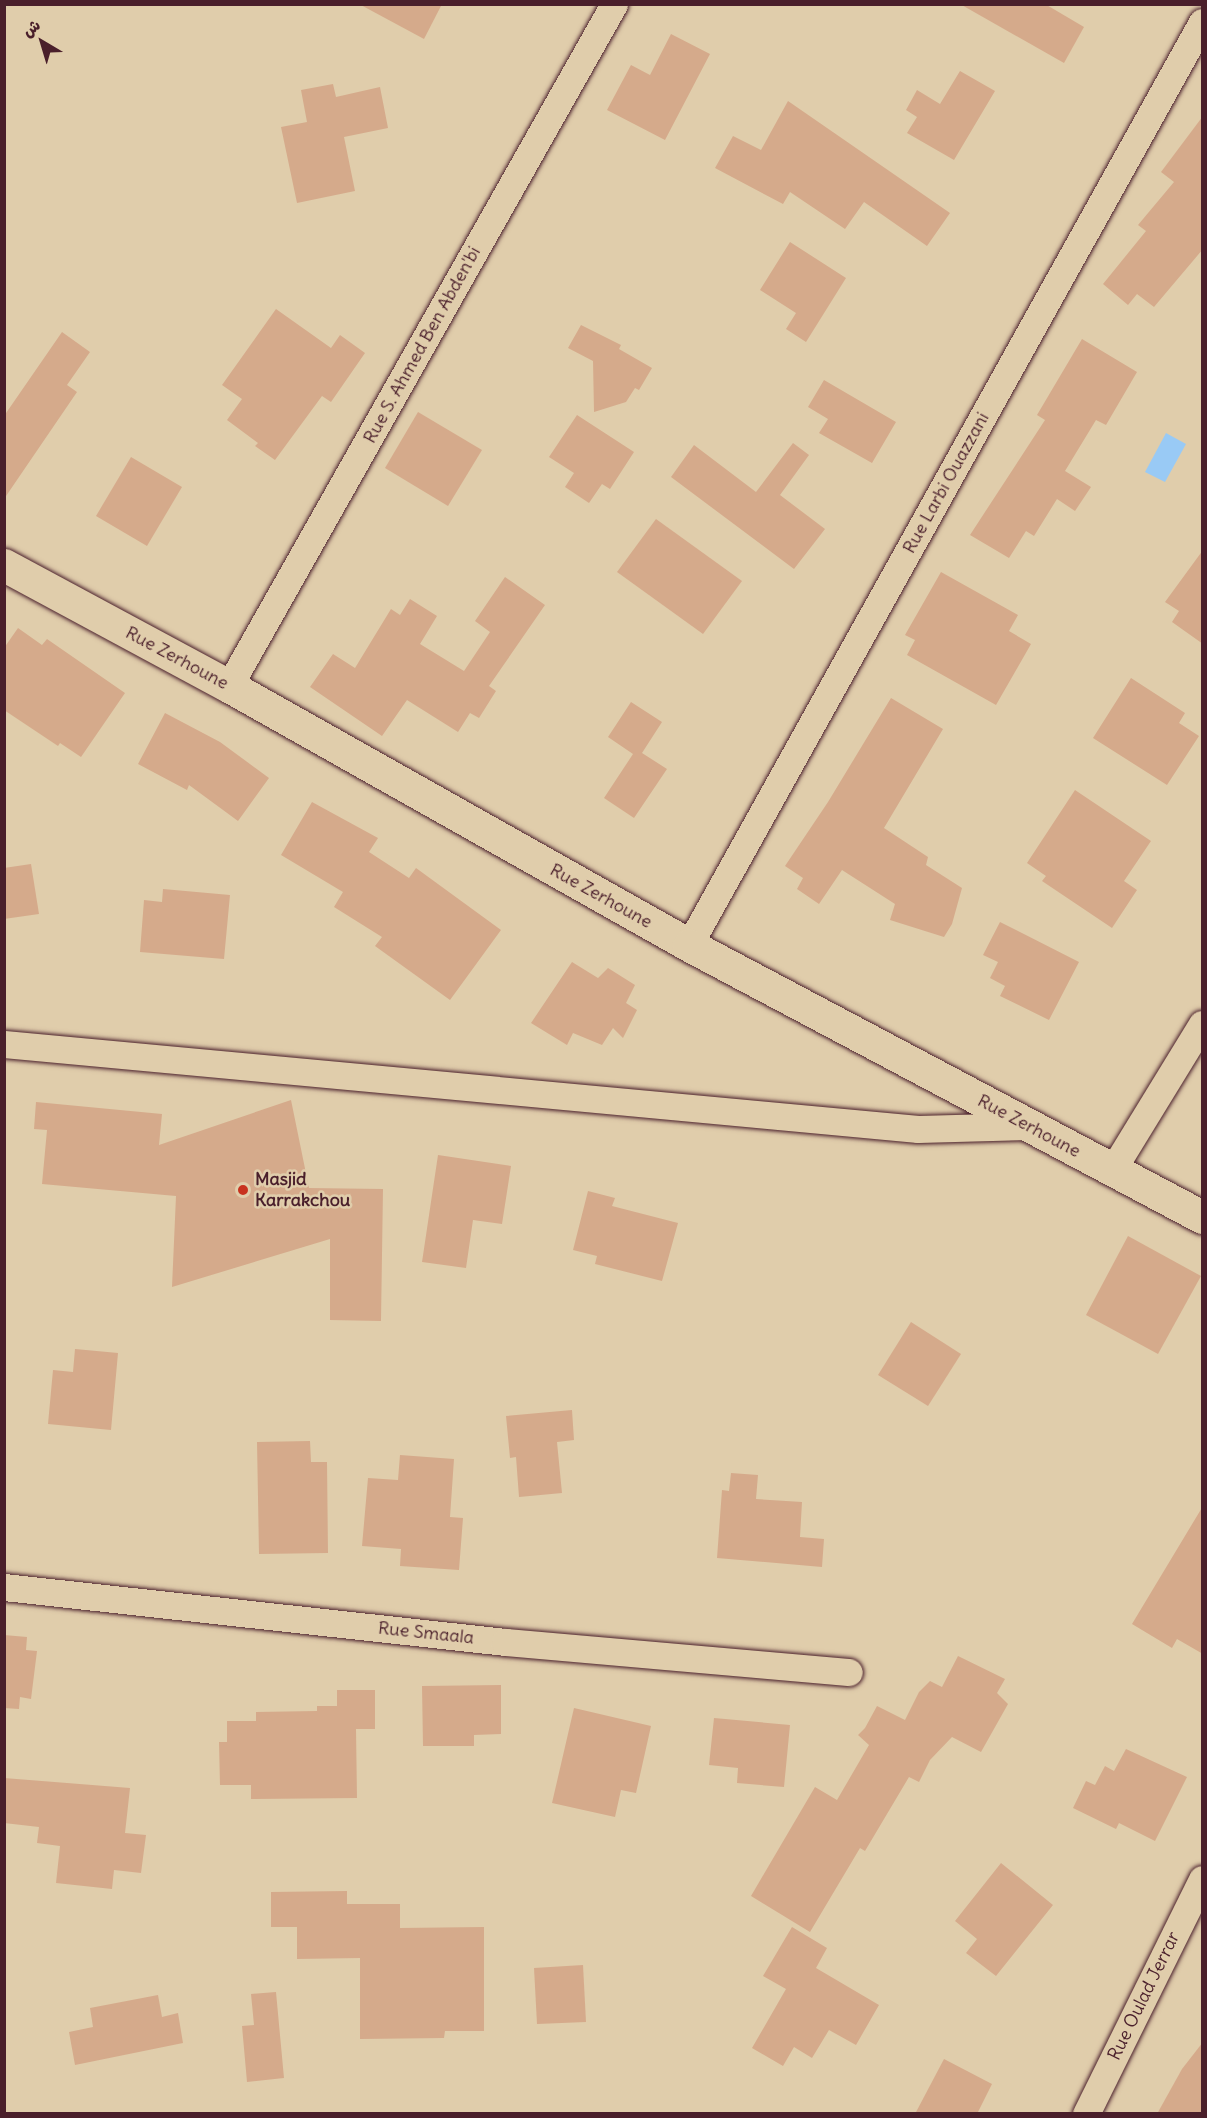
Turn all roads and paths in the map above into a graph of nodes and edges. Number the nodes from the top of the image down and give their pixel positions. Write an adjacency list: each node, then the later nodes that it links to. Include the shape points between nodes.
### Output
1 (614, 4): 4 (street, Rue S. Ahmed Ben Abden'bi)
2 (1199, 35): 5 (street, Rue Larbi Ouazzani)
3 (4, 565): 4 (street, Rue Zerhoune)
4 (229, 686): 5 (street, Rue Zerhoune)
5 (689, 945): 8 (street, Rue Zerhoune)
6 (1203, 1024): 9 (street)
7 (4, 1044): 8 (street, via 918,1129)
8 (1028, 1126): 9 (street, Rue Zerhoune)
9 (1113, 1169): 10 (street, Rue Zerhoune)
10 (1203, 1217)
11 (4, 1587): 12 (street, Rue Smaala, via 505,1642)
12 (849, 1672)
13 (1203, 1879): 14 (street, Rue Oulad Jerrar)
14 (1195, 1914): 15 (street, Rue Oulad Jerrar)
15 (1086, 2114)

